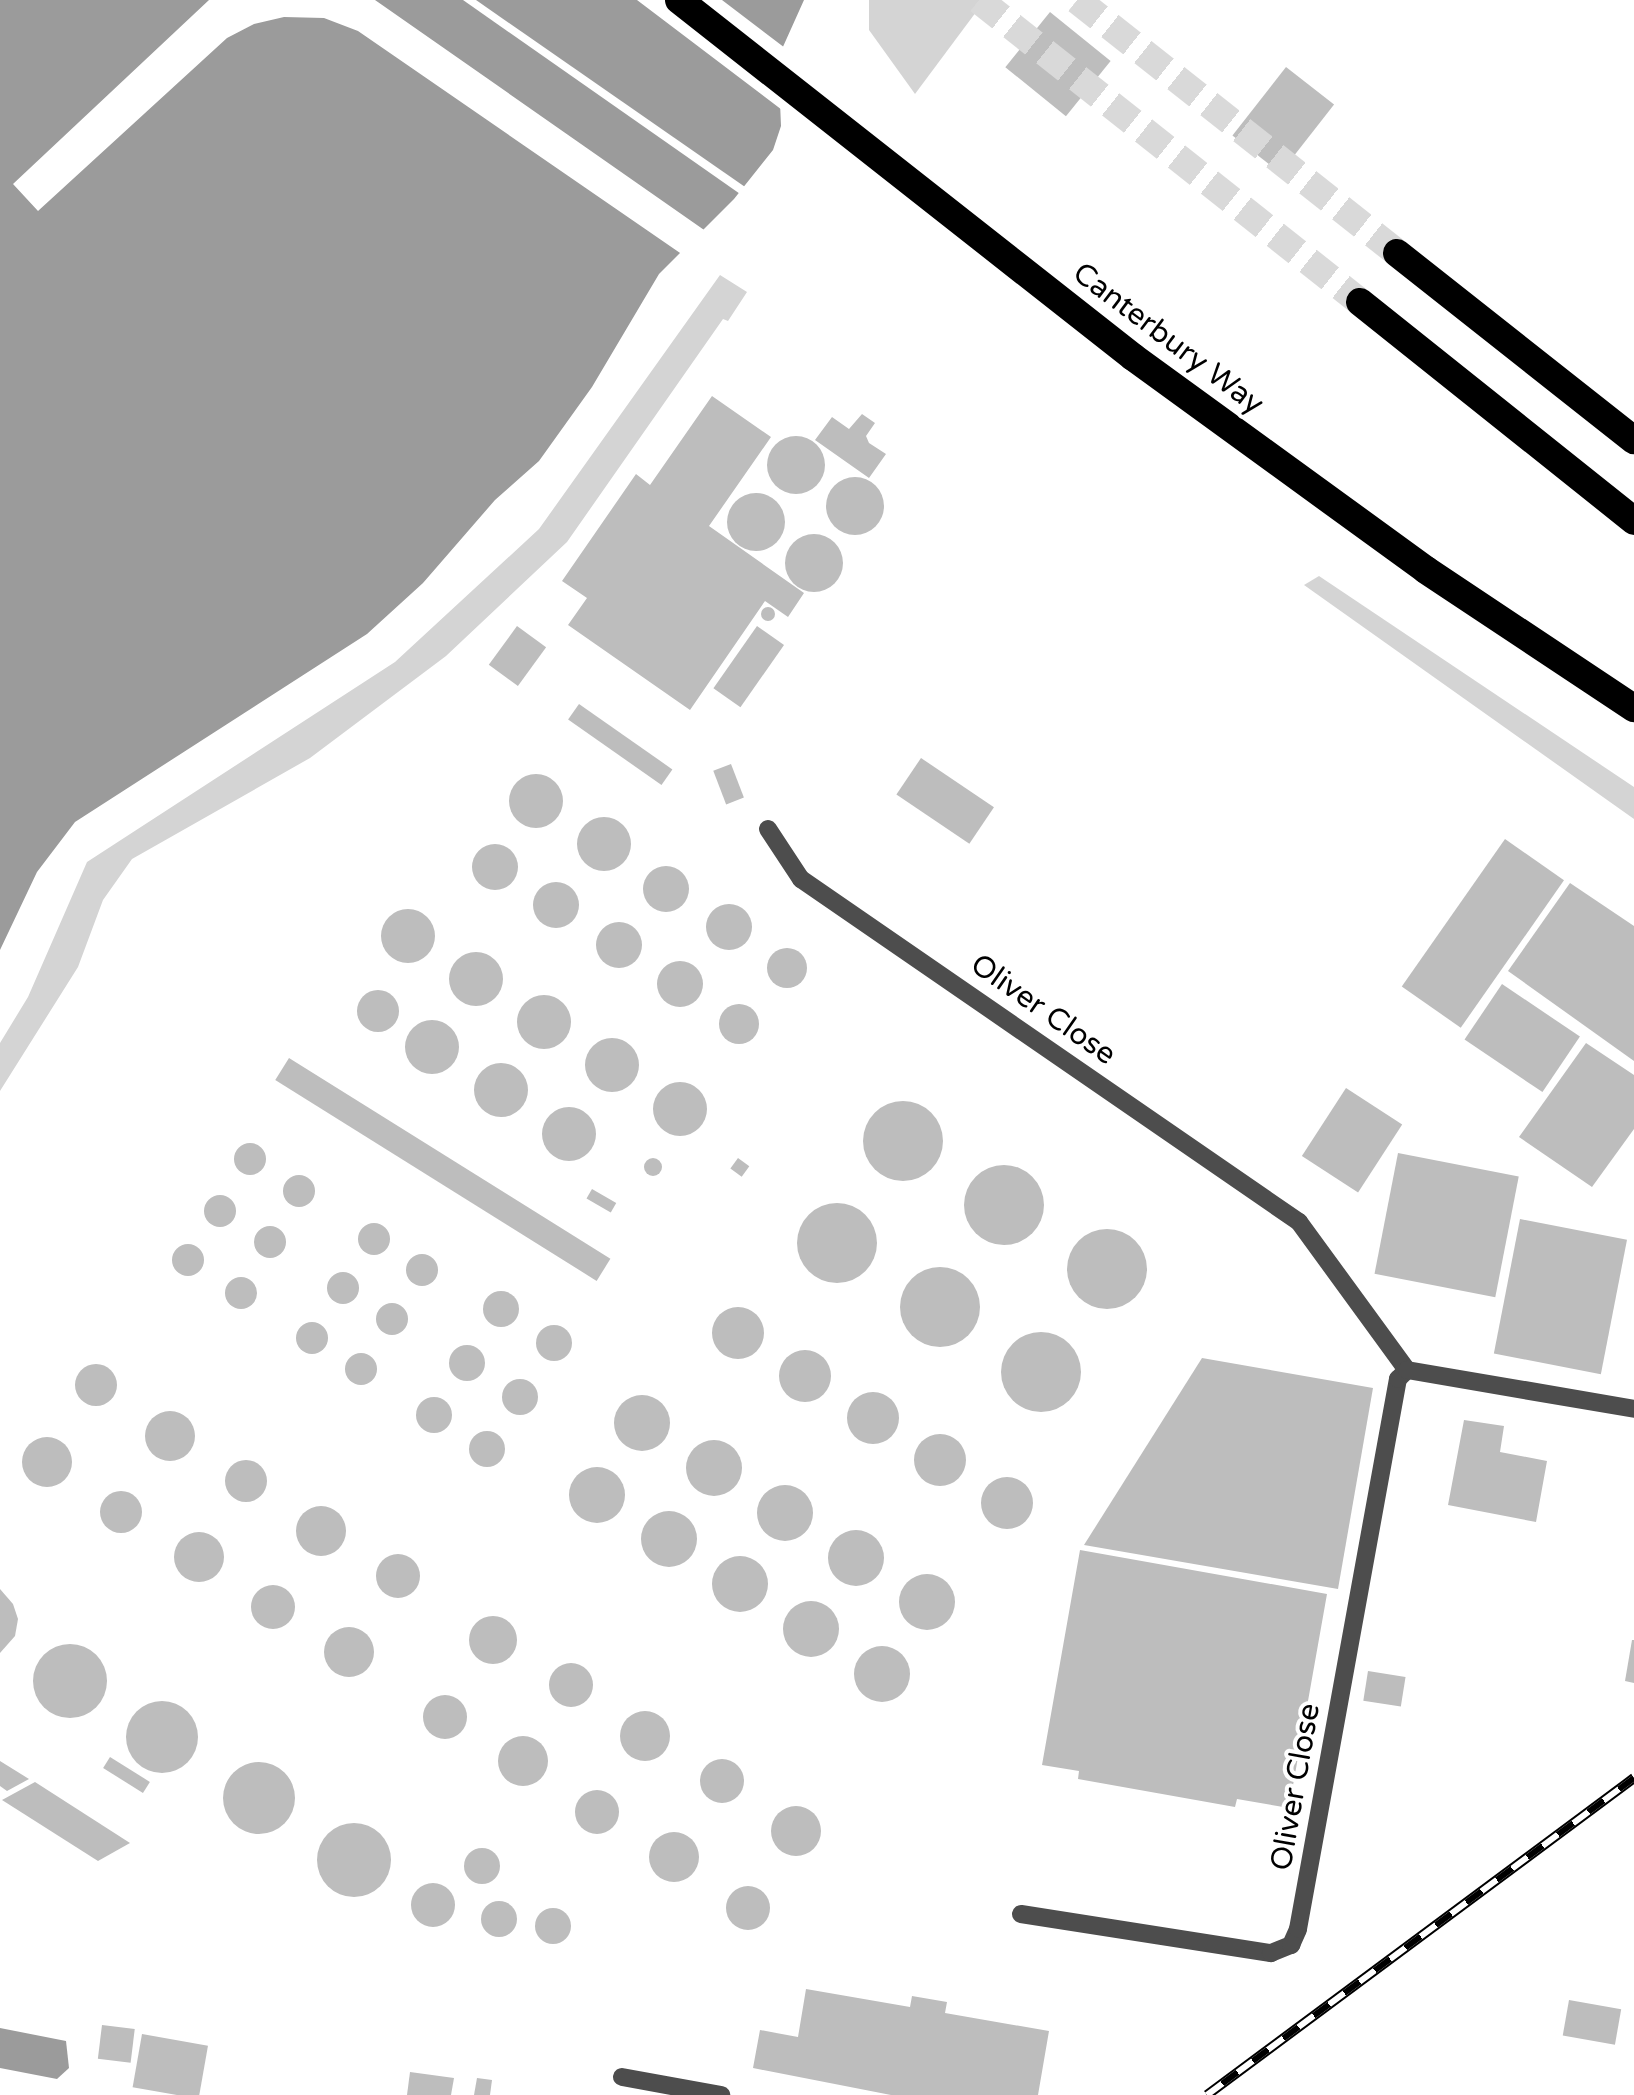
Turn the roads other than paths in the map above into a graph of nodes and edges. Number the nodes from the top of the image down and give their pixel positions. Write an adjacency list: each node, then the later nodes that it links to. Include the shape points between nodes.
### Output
1 (680, 0): 6 (highway, Canterbury Way, via 1132,356 1426,570)
2 (1398, 253): 4 (highway)
3 (1360, 302): 5 (highway)
4 (1634, 440)
5 (1634, 520)
6 (1634, 708)
7 (768, 829): 8 (street, Oliver Close, via 801,879 1299,1222)
8 (1406, 1370): 9 (street); 10 (street, Oliver Close, via 1391,1400 1291,1945 1271,1954)
9 (1634, 1409)
10 (1021, 1914)
11 (622, 2077): 12 (street)
12 (721, 2095)

